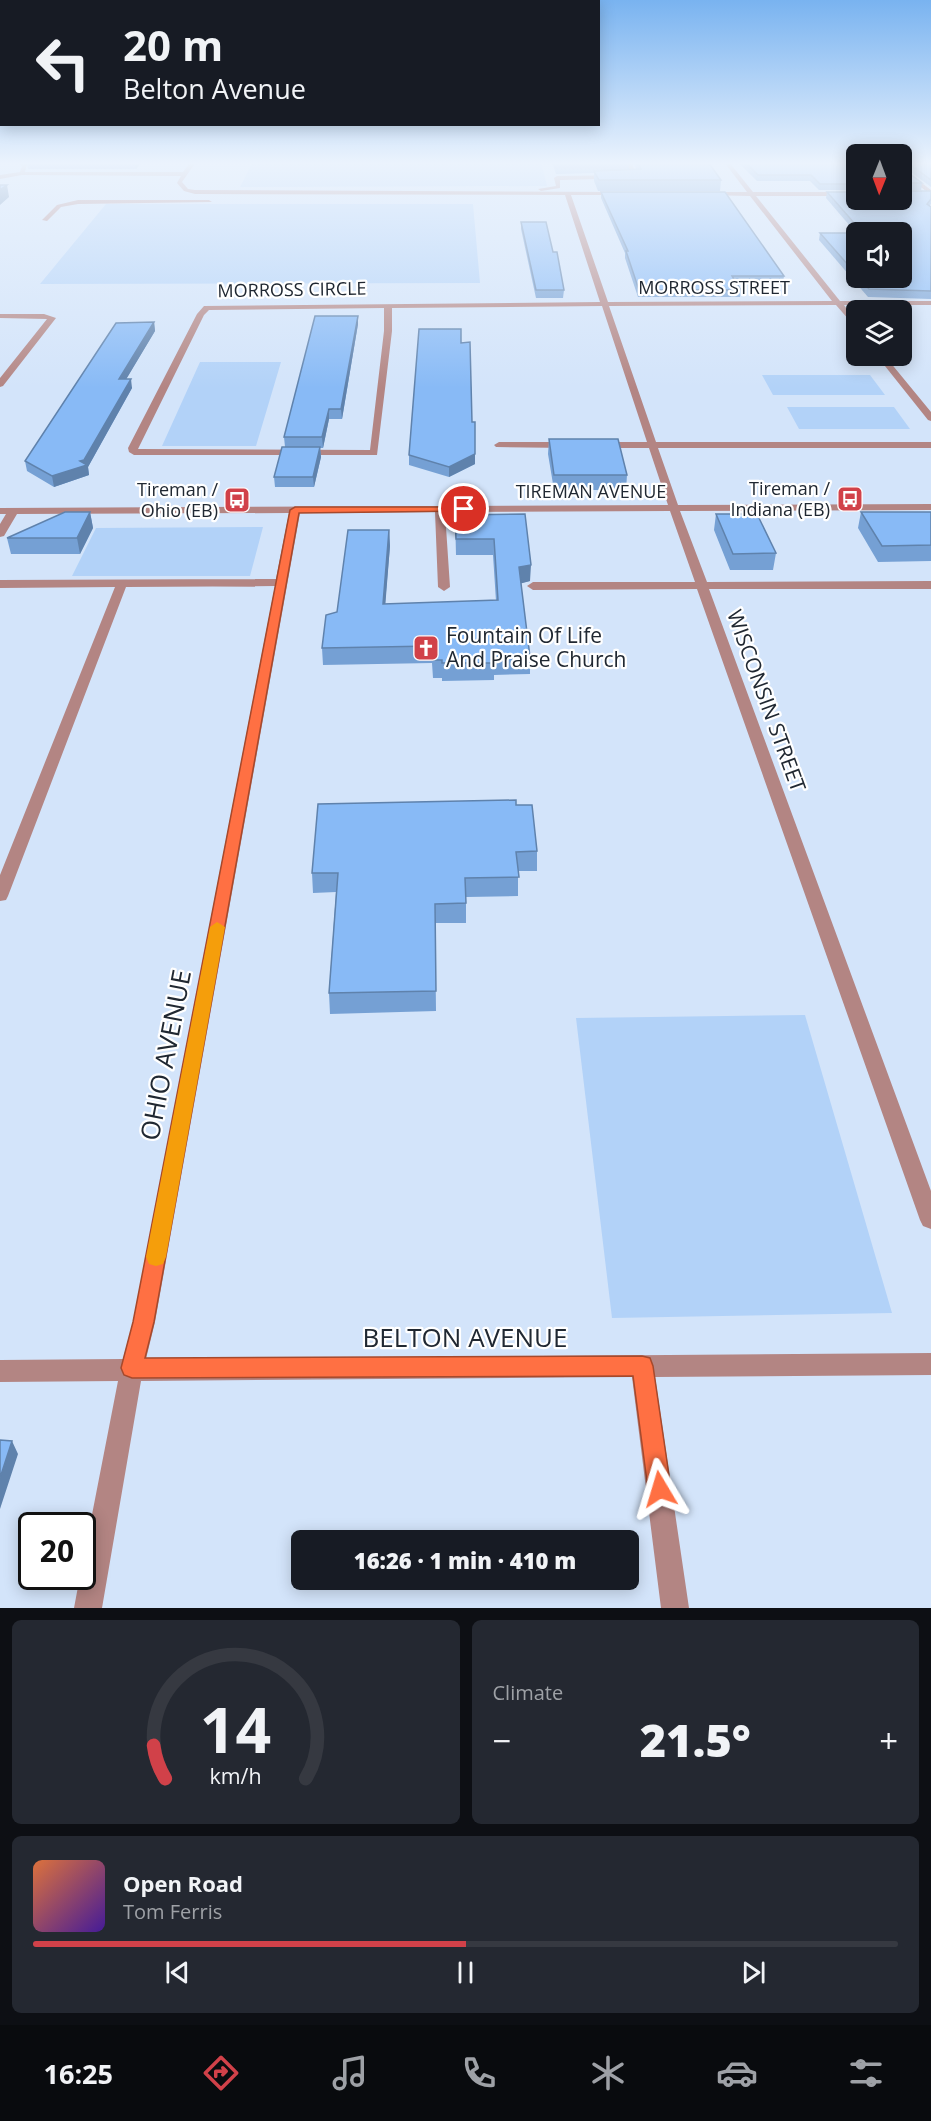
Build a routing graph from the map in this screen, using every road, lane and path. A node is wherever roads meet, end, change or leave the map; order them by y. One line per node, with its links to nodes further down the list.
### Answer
1 (583, 237): 3 (street, WISCONSIN STREET)
2 (786, 237): 4 (street)
3 (606, 303): 4 (street, MORROSS STREET); 6 (street, MORROSS STREET); 16 (street, WISCONSIN STREET)
4 (838, 303): 5 (street, MORROSS STREET); 8 (street)
5 (931, 303)
6 (496, 304): 7 (street, MORROSS CIRCLE)
7 (388, 305): 7 (street, MORROSS CIRCLE)
8 (846, 313)
9 (0, 316): 11 (street)
10 (889, 366): 12 (street)
11 (0, 384)
12 (931, 418)
13 (499, 445): 14 (street)
14 (579, 445)
15 (591, 445): 16 (street)
16 (653, 445): 17 (street); 19 (street, WISCONSIN STREET)
17 (931, 445)
18 (931, 507): 19 (street, TIREMAN AVENUE)
19 (674, 508): 21 (street, TIREMAN AVENUE); 28 (street, WISCONSIN STREET)
20 (295, 510): 21 (street, TIREMAN AVENUE); 22 (street, TIREMAN AVENUE); 25 (street, OHIO AVENUE)
21 (440, 510): 30 (street)
22 (13, 511): 23 (street, TIREMAN AVENUE); 24 (street)
23 (0, 512)
24 (0, 534)
25 (282, 582): 26 (street); 36 (street, OHIO AVENUE)
26 (123, 583): 27 (street); 32 (street)
27 (0, 584)
28 (702, 585): 29 (street); 31 (street); 33 (street, WISCONSIN STREET)
29 (931, 585)
30 (444, 586)
31 (533, 586)
32 (0, 896)
33 (931, 1220)
34 (931, 1364): 35 (street, BELTON AVENUE)
35 (642, 1366): 36 (street, BELTON AVENUE); 39 (street)
36 (132, 1368): 37 (street, BELTON AVENUE); 38 (street, OHIO AVENUE)
37 (0, 1371)
38 (88, 1608)
39 (675, 1608)

